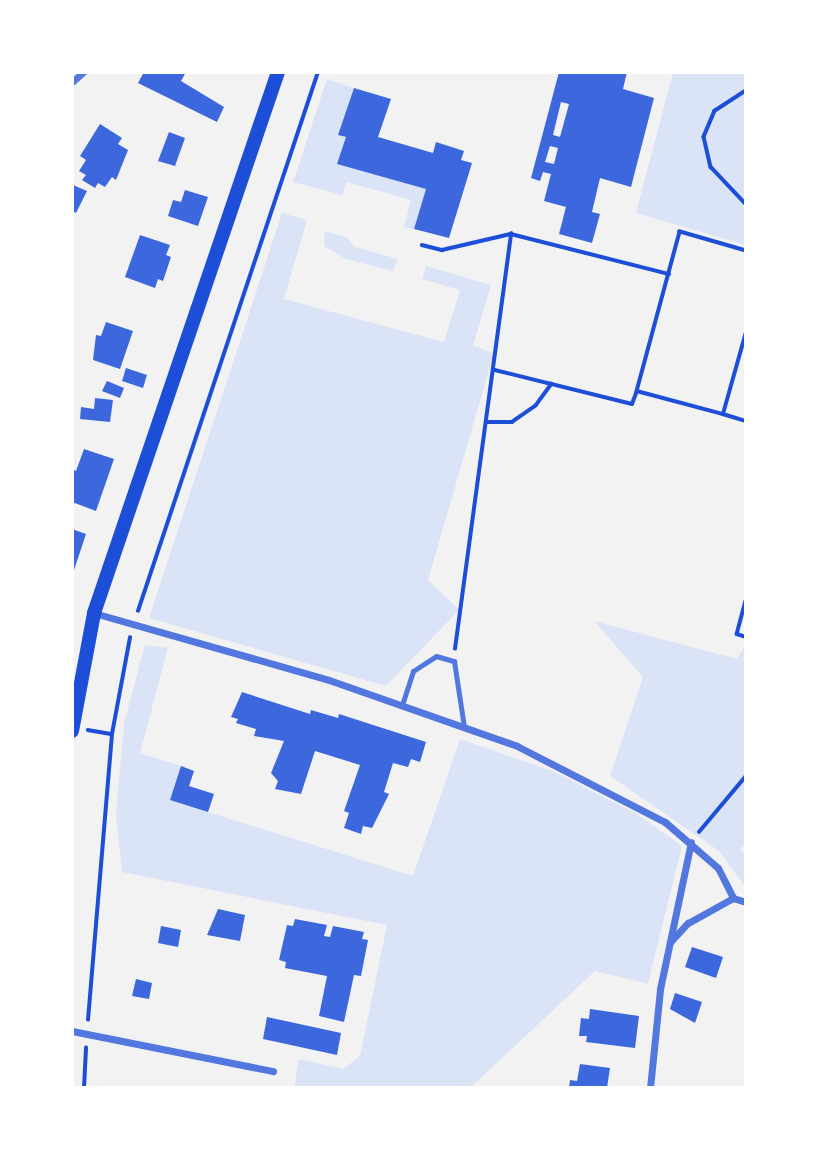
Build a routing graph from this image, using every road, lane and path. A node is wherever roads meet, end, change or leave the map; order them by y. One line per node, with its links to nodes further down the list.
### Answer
1 (83, 72): 4 (street)
2 (278, 72): 19 (main road)
3 (318, 72): 20 (path)
4 (72, 82)
5 (746, 91): 6 (path)
6 (746, 204)
7 (511, 234): 8 (path); 10 (path); 12 (path)
8 (422, 245)
9 (746, 251): 10 (path)
10 (669, 274): 14 (path)
11 (746, 332): 15 (path)
12 (495, 370): 13 (path); 17 (path)
13 (551, 384): 14 (path); 17 (path)
14 (637, 391): 15 (path)
15 (723, 414): 16 (path)
16 (746, 421)
17 (487, 422): 22 (path)
18 (746, 601): 21 (path)
19 (94, 613): 20 (street); 23 (main road)
20 (134, 624): 24 (street); 33 (path)
21 (746, 637)
22 (454, 661): 24 (lane); 25 (lane)
23 (74, 687): 26 (main road)
24 (402, 705): 25 (street)
25 (464, 727): 28 (street)
26 (72, 731)
27 (746, 776): 28 (path)
28 (691, 842): 29 (street); 31 (street)
29 (733, 898): 30 (street); 31 (street)
30 (746, 902)
31 (670, 943): 36 (street)
32 (72, 1031): 33 (street)
33 (87, 1033): 34 (street); 35 (path)
34 (273, 1071)
35 (84, 1088)
36 (650, 1088)

